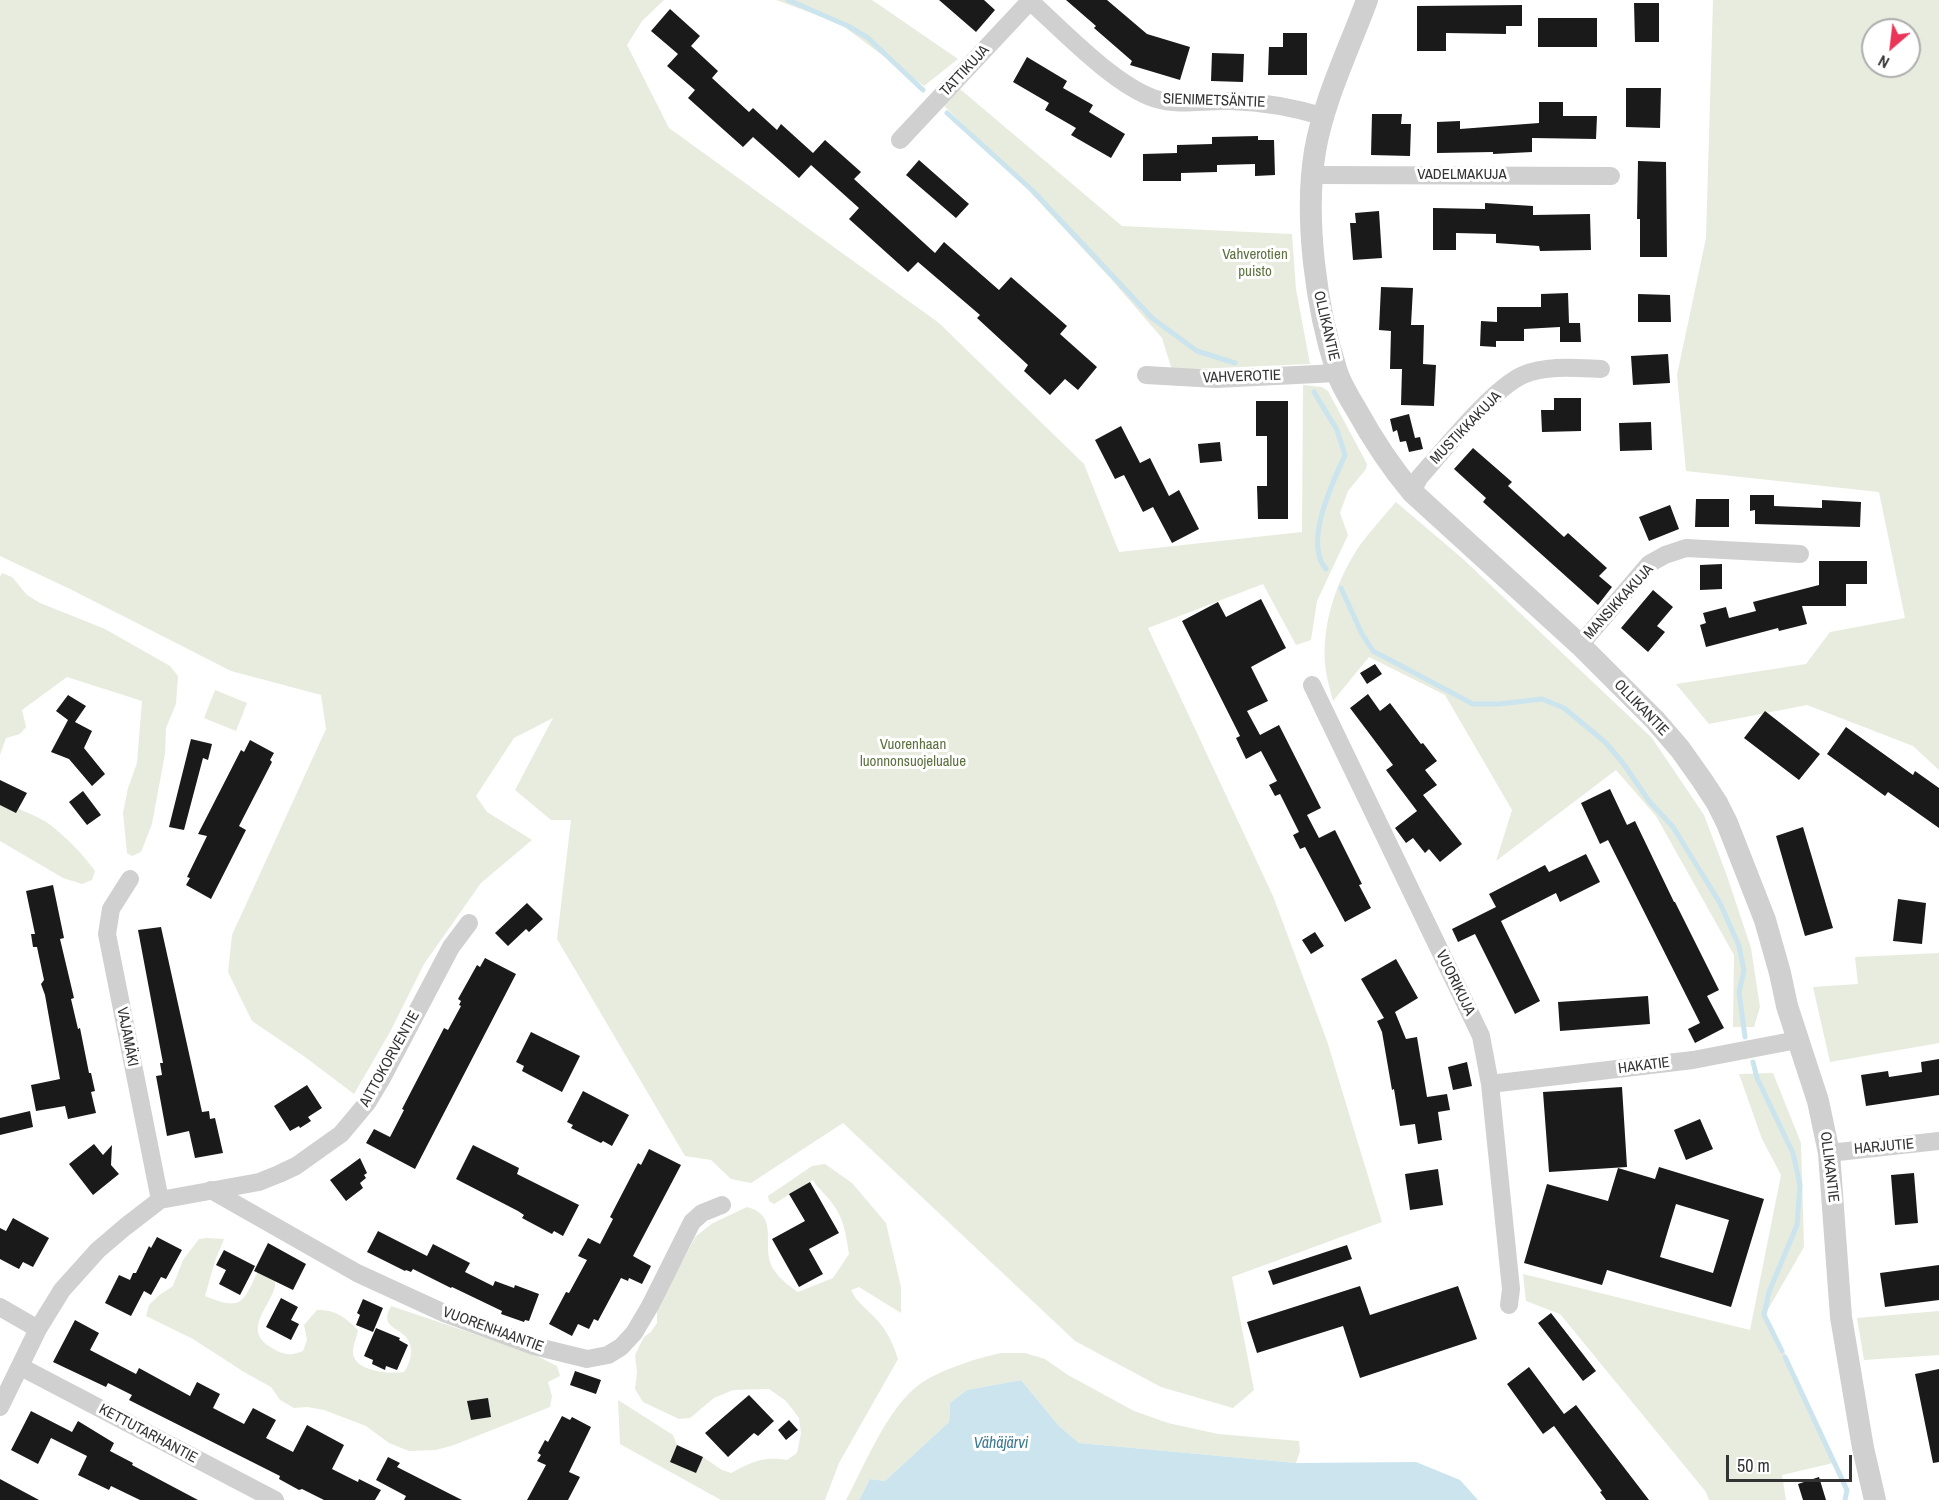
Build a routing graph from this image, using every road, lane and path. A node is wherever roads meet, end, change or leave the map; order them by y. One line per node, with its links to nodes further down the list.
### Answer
1 (1030, 0): 3 (street, SIENIMETSÄNTIE); 4 (street, TATTIKUJA)
2 (1367, 0): 3 (street, OLLIKANTIE)
3 (1325, 117): 5 (street, OLLIKANTIE)
4 (900, 140)
5 (1313, 175): 6 (street, VADELMAKUJA); 8 (street, OLLIKANTIE)
6 (1611, 176)
7 (1601, 369): 10 (street, MUSTIKKAKUJA)
8 (1337, 373): 9 (street, VAHVEROTIE); 10 (street, OLLIKANTIE)
9 (1146, 375)
10 (1412, 492): 12 (street, OLLIKANTIE)
11 (1800, 554): 12 (street, MANSIKKAKUJA)
12 (1580, 645): 16 (street, OLLIKANTIE)
13 (1312, 685): 17 (street, VUORIKUJA)
14 (130, 879): 21 (street, VAJAMÄKI)
15 (469, 923): 20 (street, AITTOKORVENTIE)
16 (1797, 1040): 17 (street, HAKATIE); 19 (street, OLLIKANTIE)
17 (1490, 1084): 23 (street, VUORIKUJA)
18 (1939, 1141): 19 (street, HARJUTIE)
19 (1829, 1153): 29 (street, OLLIKANTIE)
20 (211, 1190): 21 (street, AITTOKORVENTIE); 22 (street, VUORENHAANTIE)
21 (160, 1200): 25 (street, AITTOKORVENTIE)
22 (722, 1204)
23 (1509, 1305)
24 (0, 1307): 25 (street)
25 (38, 1329): 26 (street, AITTOKORVENTIE)
26 (21, 1367): 27 (street, AITTOKORVENTIE); 28 (street, KETTUTARHANTIE)
27 (0, 1407)
28 (275, 1500)
29 (1875, 1500)

